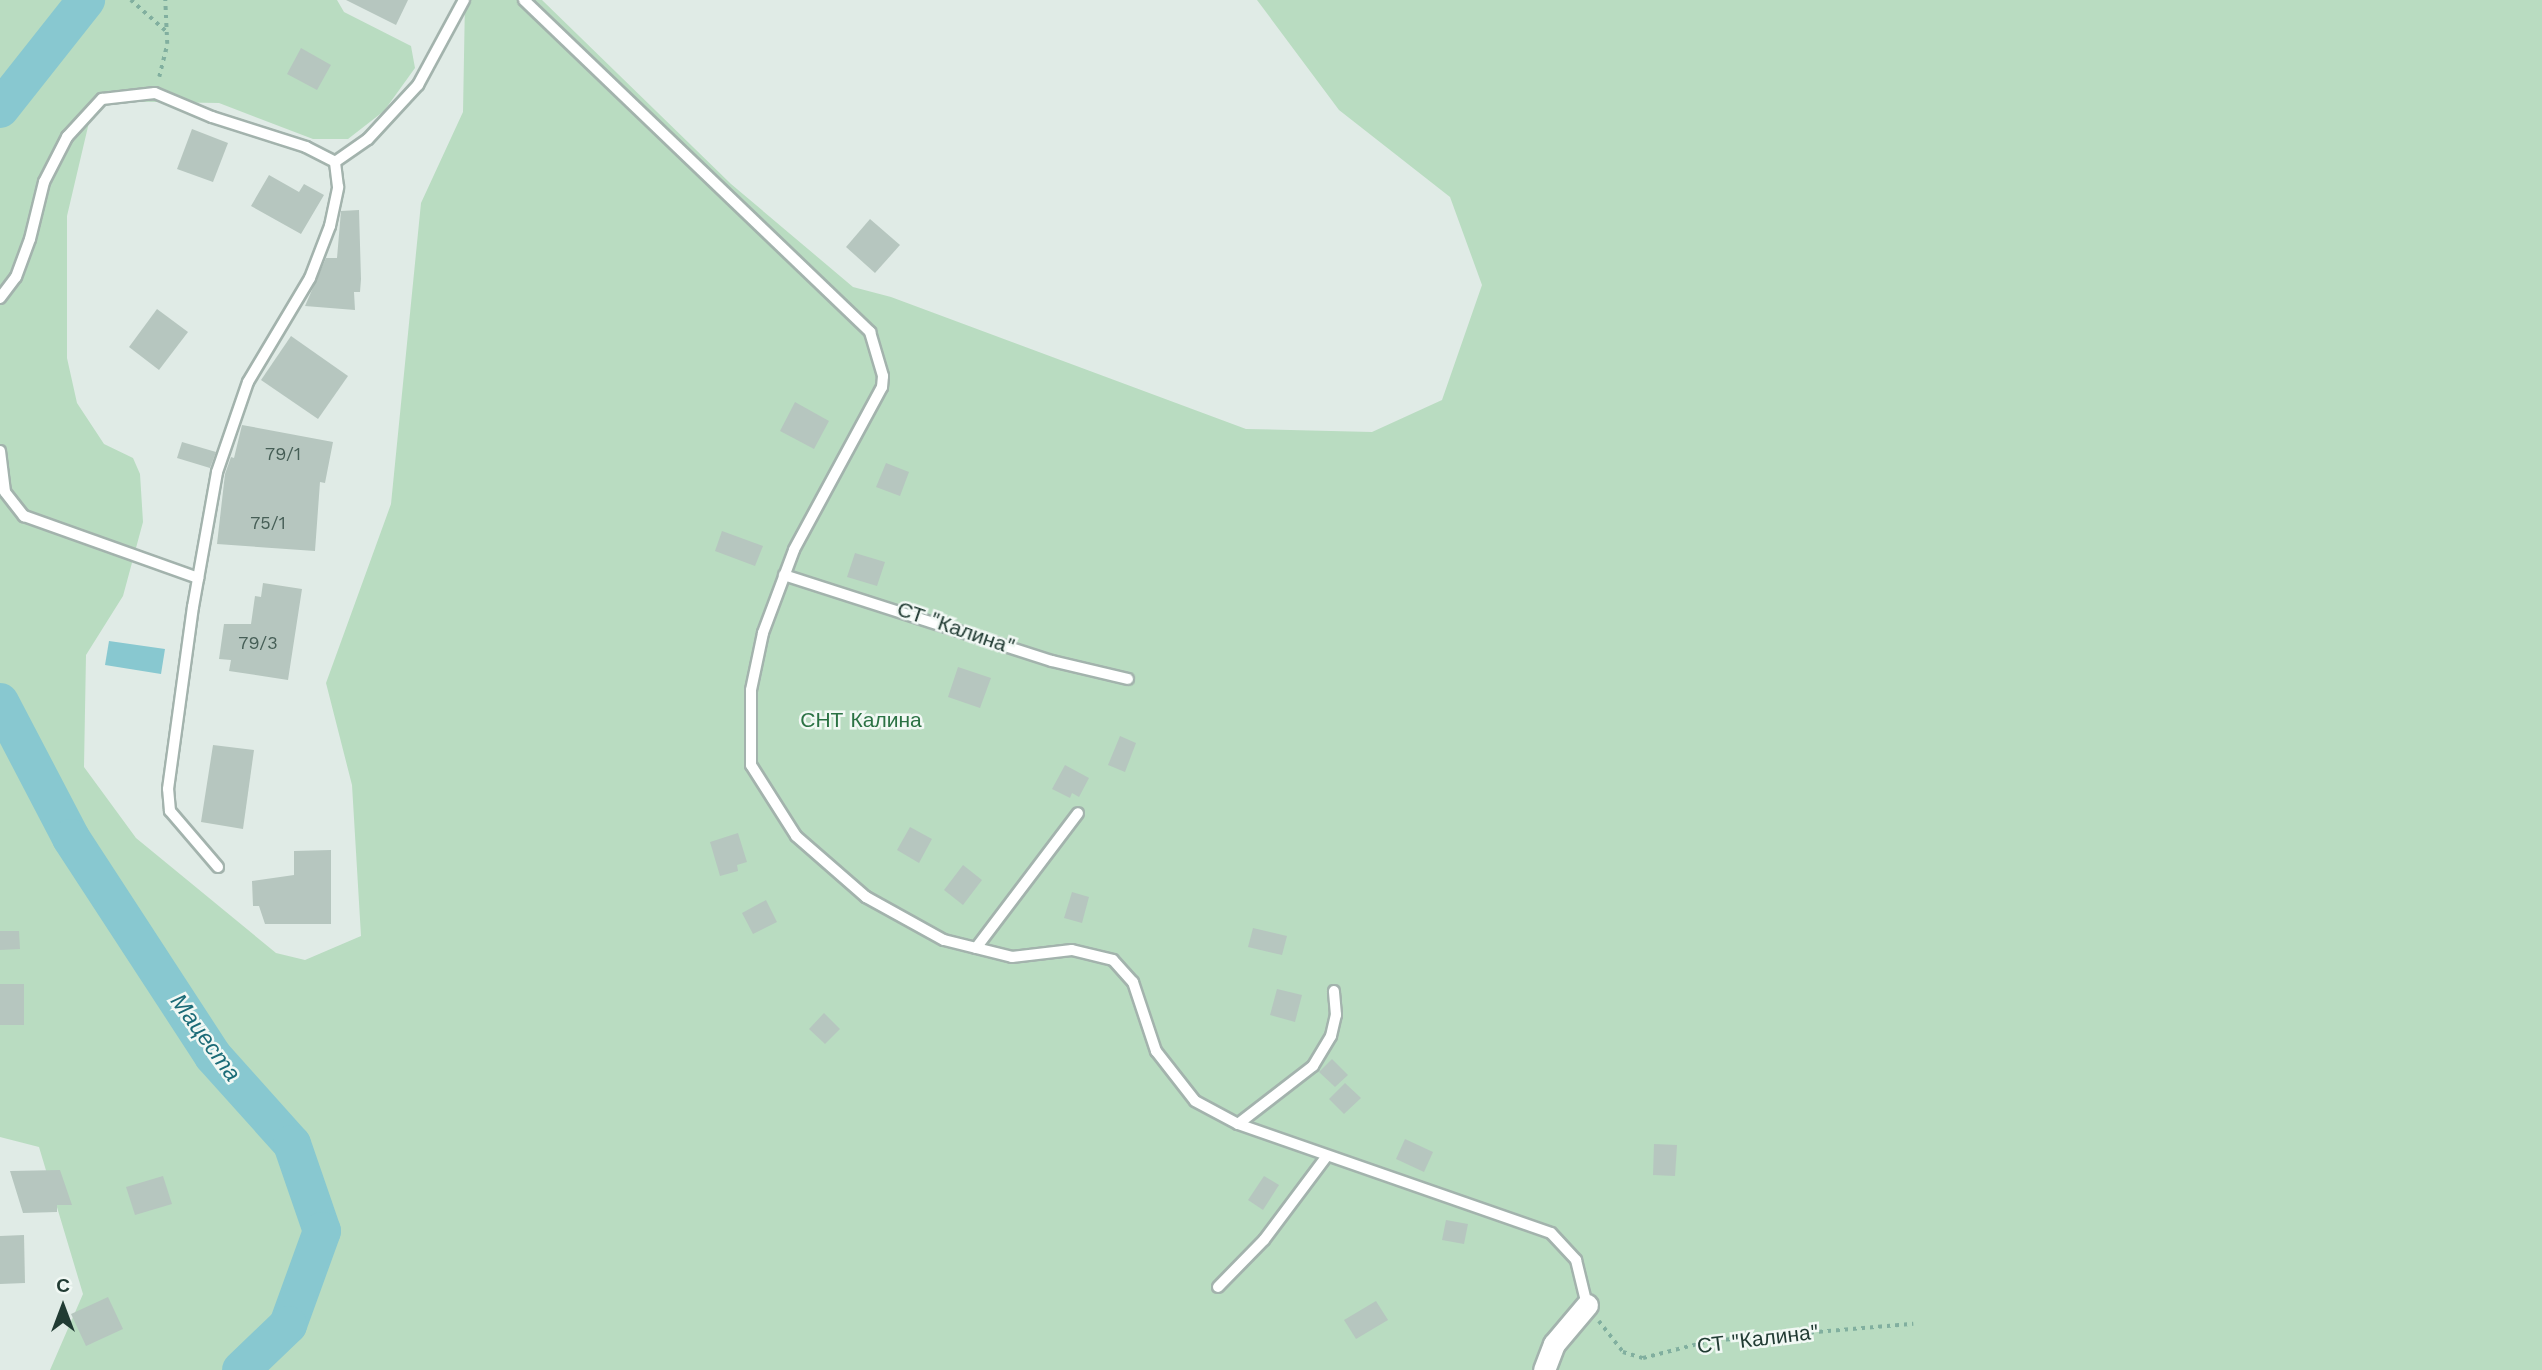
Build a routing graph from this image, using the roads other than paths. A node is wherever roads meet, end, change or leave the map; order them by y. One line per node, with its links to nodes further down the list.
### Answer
1 (464, 0): 3 (lane)
2 (524, 0): 6 (lane)
3 (335, 162): 4 (lane); 7 (lane)
4 (0, 298)
5 (0, 451): 7 (lane)
6 (784, 575): 8 (lane, СТ "Калина"); 11 (lane)
7 (198, 578): 10 (lane)
8 (1128, 679)
9 (1078, 813): 11 (lane)
10 (218, 867)
11 (976, 948): 13 (lane)
12 (1334, 991): 13 (lane)
13 (1238, 1124): 14 (lane)
14 (1326, 1157): 15 (lane); 16 (lane)
15 (1218, 1287)
16 (1587, 1305): 17 (street)
17 (1544, 1370)

